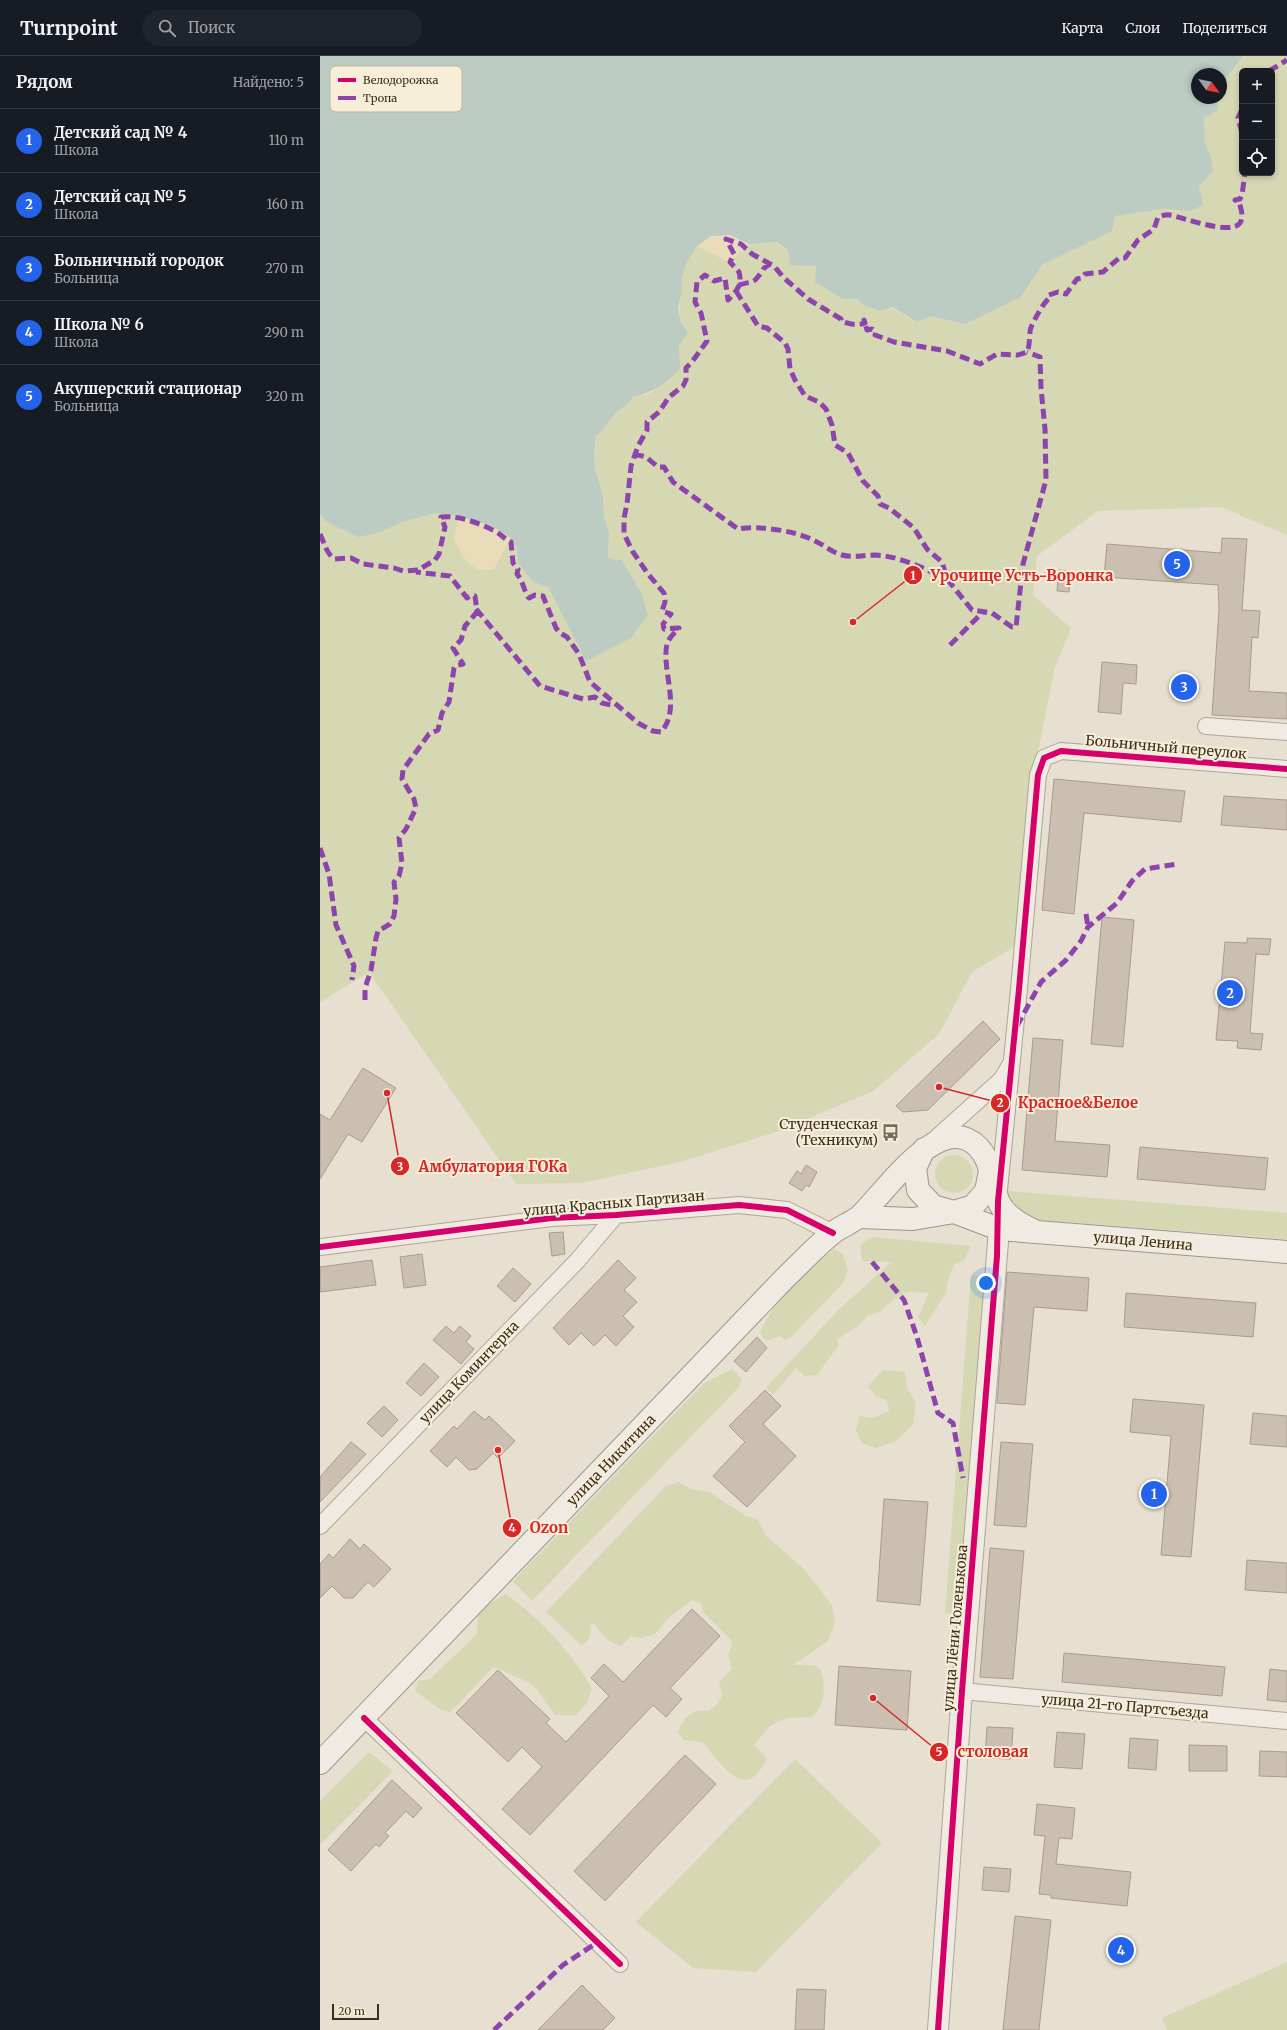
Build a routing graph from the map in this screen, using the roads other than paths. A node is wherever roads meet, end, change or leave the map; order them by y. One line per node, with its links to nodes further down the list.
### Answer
1 (1206, 726): 2 (street)
2 (1287, 732)
3 (1287, 769): 4 (street, Больничный переулок)
4 (1012, 1060): 5 (street); 7 (street)
5 (925, 1148): 6 (main road); 8 (main road); 10 (main road, улица Никитина)
6 (990, 1171): 7 (main road); 8 (main road)
7 (998, 1201): 11 (street); 12 (main road)
8 (954, 1212): 10 (main road); 11 (main road, улица Ленина)
9 (616, 1215): 13 (street, улица Красных Партизан); 14 (street, улица Красных Партизан); 16 (street, улица Коминтерна)
10 (859, 1217): 13 (main road, улица Никитина)
11 (999, 1229): 12 (main road, улица Ленина); 17 (street, улица Лёни Голенькова)
12 (1037, 1232): 15 (main road, улица Ленина)
13 (833, 1233): 18 (main road, улица Никитина)
14 (320, 1247)
15 (1287, 1252)
16 (320, 1526)
17 (962, 1691): 19 (street, улица 21-го Партсъезда); 22 (street, улица Лёни Голенькова)
18 (364, 1718): 20 (main road, улица Никитина); 21 (street)
19 (1287, 1721)
20 (320, 1763)
21 (620, 1964)
22 (938, 2030)

